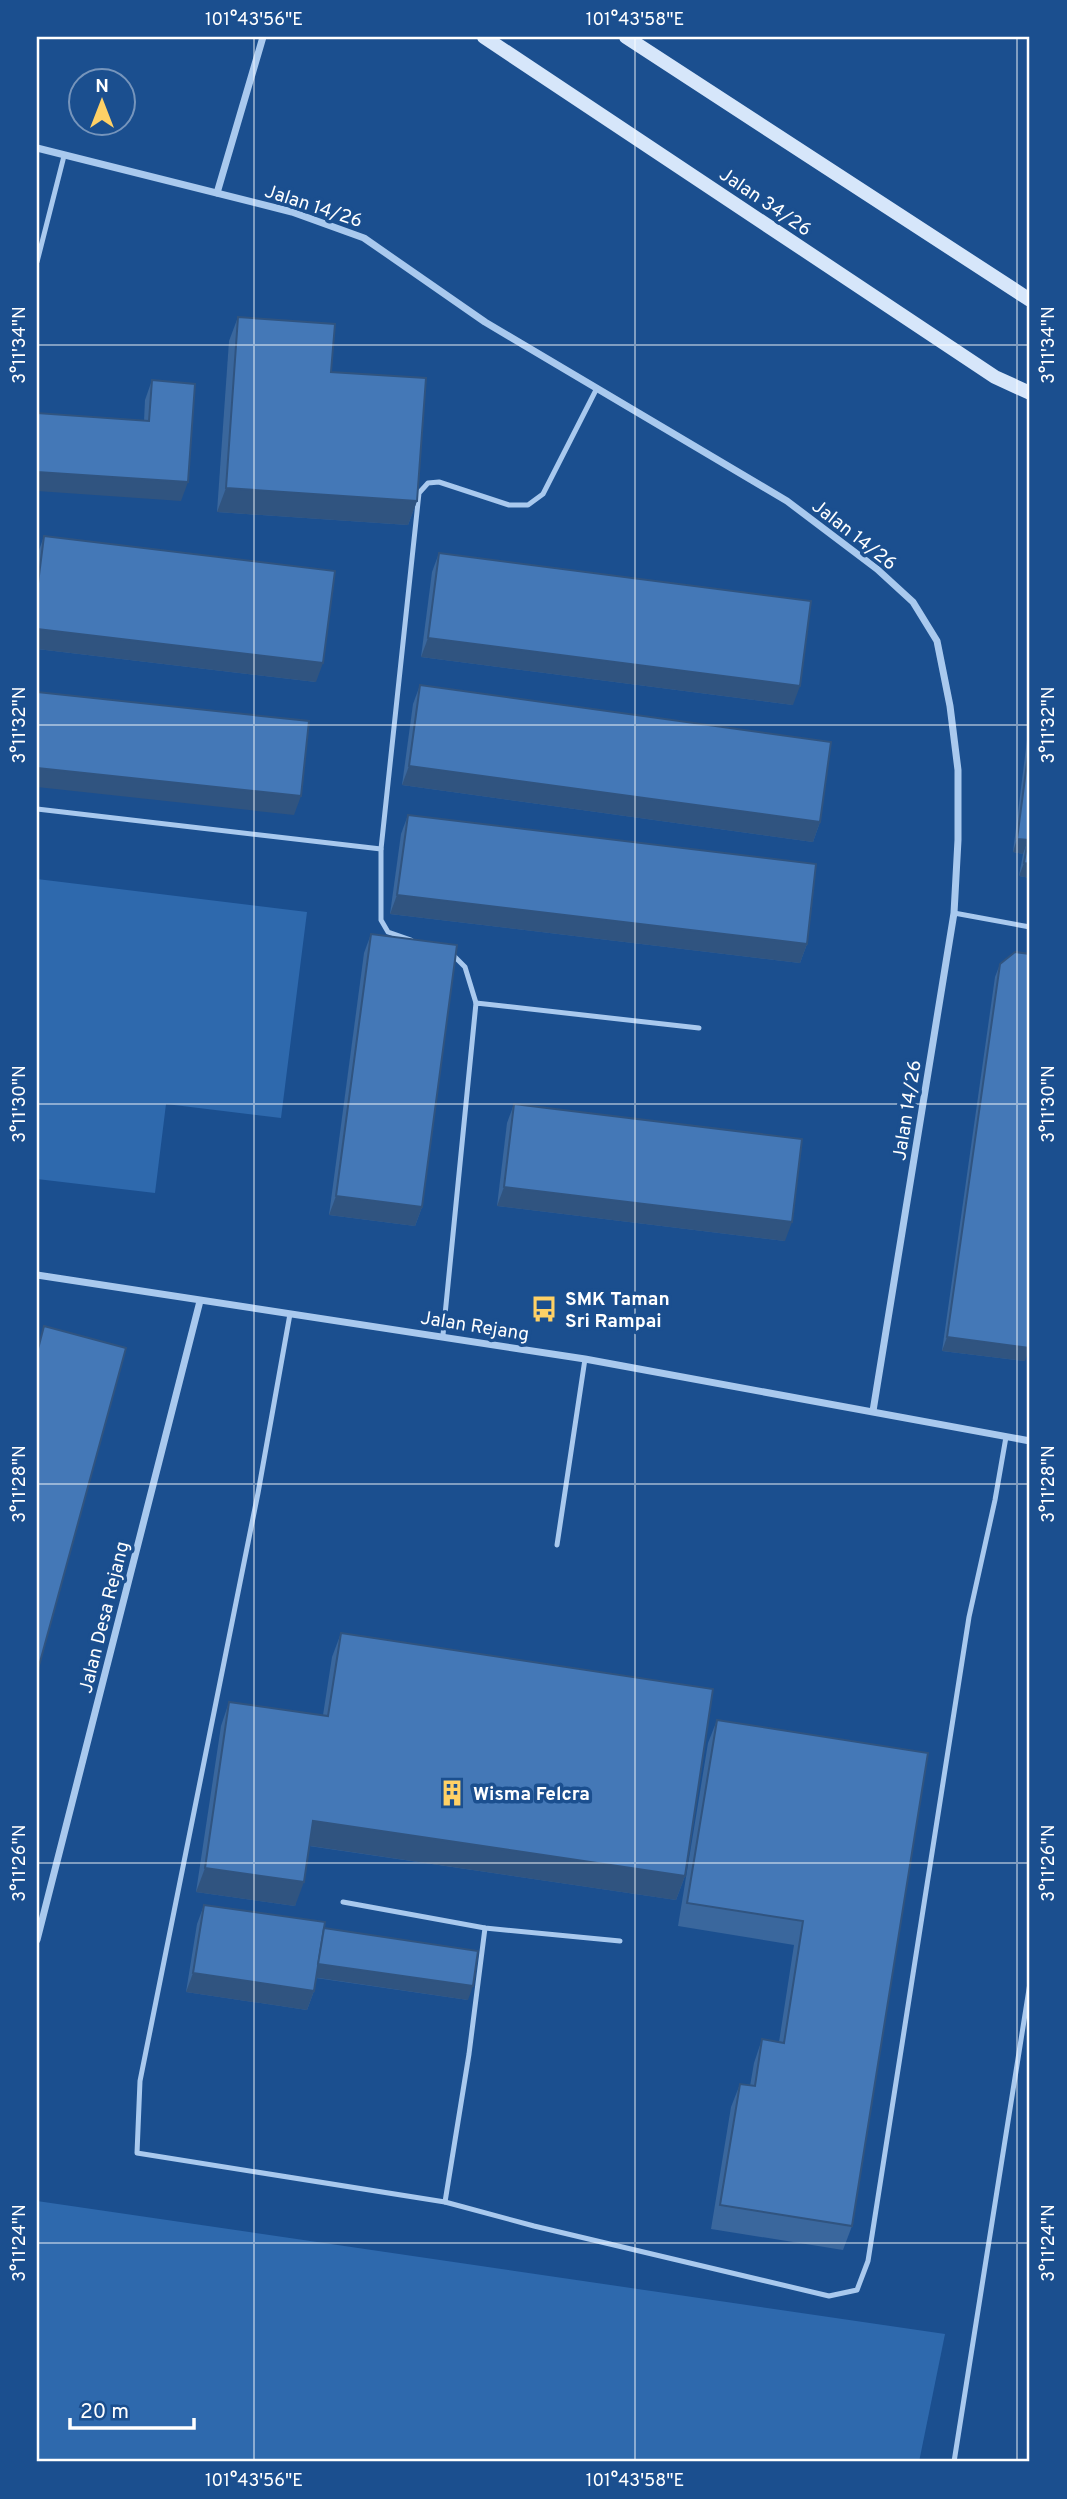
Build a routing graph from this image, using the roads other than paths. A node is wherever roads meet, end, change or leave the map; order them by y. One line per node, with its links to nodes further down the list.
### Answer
1 (263, 37): 6 (street)
2 (484, 37): 10 (main road, Jalan 34/26)
3 (626, 37): 8 (main road)
4 (37, 148): 5 (street, Jalan 14/26)
5 (64, 156): 6 (street, Jalan 14/26); 7 (lane)
6 (217, 192): 9 (street, Jalan 14/26)
7 (37, 262)
8 (1030, 300)
9 (597, 388): 12 (lane); 13 (street, Jalan 14/26)
10 (1030, 393)
11 (37, 809): 12 (lane)
12 (381, 849): 15 (lane)
13 (954, 913): 14 (lane); 24 (street, Jalan 14/26)
14 (1030, 927)
15 (416, 942)
16 (451, 953): 17 (lane)
17 (476, 1003): 18 (lane); 22 (lane)
18 (699, 1028)
19 (37, 1275): 20 (street, Jalan Rejang)
20 (200, 1301): 21 (street, Jalan Rejang); 30 (street, Jalan Desa Rejang)
21 (290, 1314): 22 (street, Jalan Rejang); 33 (lane)
22 (443, 1335): 23 (street, Jalan Rejang)
23 (585, 1359): 24 (street, Jalan Rejang); 27 (lane)
24 (873, 1411): 25 (street, Jalan Rejang)
25 (1006, 1437): 26 (street, Jalan Rejang); 33 (lane)
26 (1030, 1441)
27 (557, 1545)
28 (343, 1902): 29 (lane)
29 (485, 1928): 31 (lane); 33 (lane)
30 (37, 1940)
31 (620, 1941)
32 (1030, 1983): 34 (lane)
33 (445, 2202)
34 (954, 2462)

